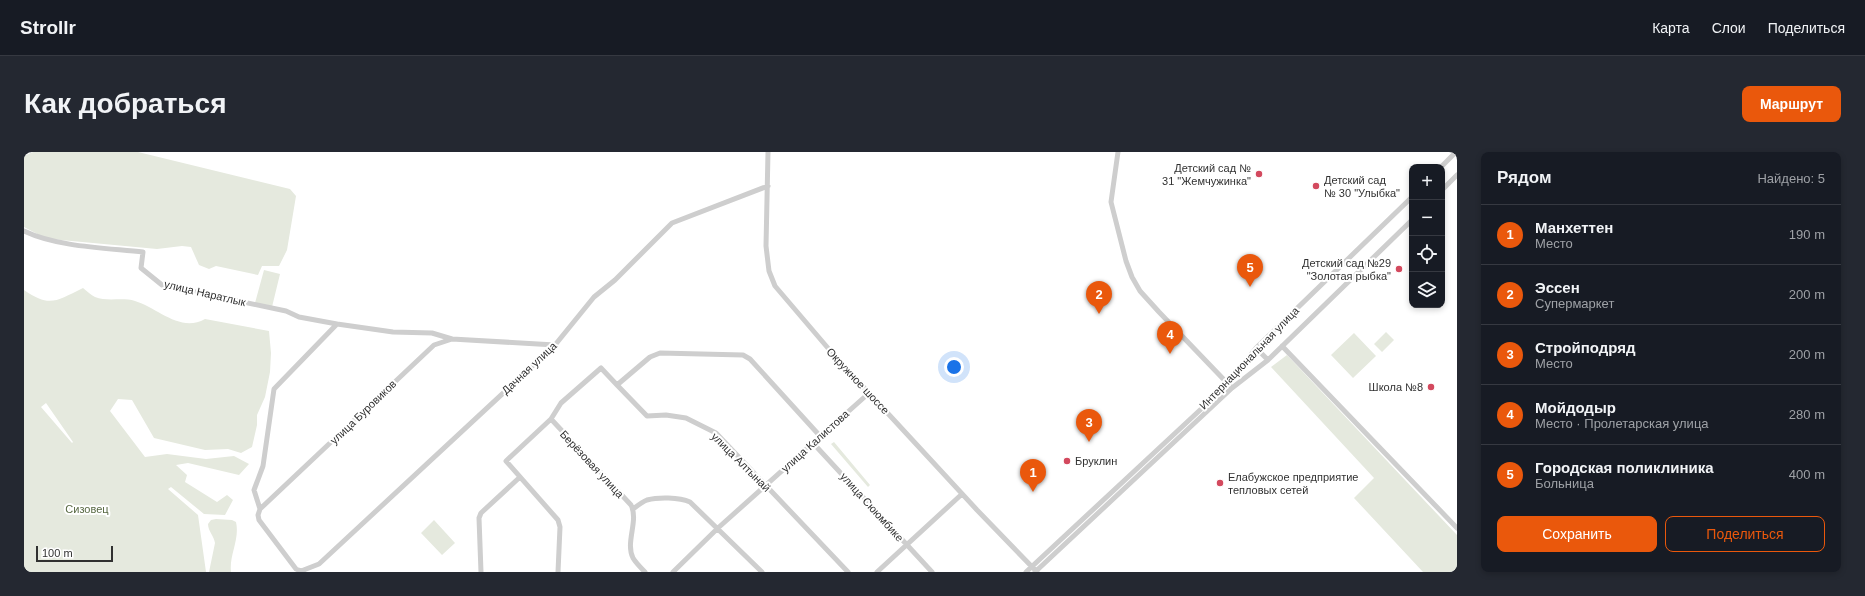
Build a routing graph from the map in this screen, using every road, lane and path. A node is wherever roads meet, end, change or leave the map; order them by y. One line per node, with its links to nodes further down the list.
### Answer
1 (768, 152): 6 (street, Окружное шоссе)
2 (1118, 152): 17 (street)
3 (1456, 152): 4 (street)
4 (1444, 164)
5 (1457, 175): 7 (street)
6 (768, 186): 13 (street, Дачная улица); 20 (street, Окружное шоссе)
7 (1445, 187)
8 (1409, 202): 15 (street, Интернациональная улица)
9 (1409, 223): 14 (street, Интернациональная улица)
10 (24, 232): 11 (street, улица Наратлык)
11 (337, 324): 12 (street, улица Наратлык); 27 (street)
12 (452, 339): 13 (street, улица Буровиков); 27 (street, улица Буровиков)
13 (555, 345): 33 (street, Дачная улица)
14 (1282, 346): 16 (street, Интернациональная улица); 30 (street)
15 (1256, 348): 16 (street); 17 (street, Интернациональная улица)
16 (1268, 360): 19 (street, Интернациональная улица)
17 (1228, 384): 19 (street); 32 (street, Интернациональная улица)
18 (617, 385): 21 (street, улица Алтынай); 22 (street); 25 (street, улица Алтынай)
19 (1232, 388): 43 (street, Интернациональная улица)
20 (869, 393): 22 (street, улица Калистова); 26 (street, Окружное шоссе)
21 (551, 419): 24 (street); 28 (street, Берёзовая улица)
22 (820, 436): 23 (street, улица Калистова)
23 (813, 443): 25 (street, улица Калистова); 31 (street, улица Сююмбике)
24 (520, 477): 34 (street); 35 (street)
25 (765, 486): 29 (street, улица Калистова); 39 (street, улица Алтынай)
26 (962, 494): 31 (street); 32 (street, Окружное шоссе)
27 (260, 509): 33 (street)
28 (633, 509): 29 (street); 36 (street)
29 (718, 528): 37 (street, улица Калистова); 38 (street)
30 (1457, 528)
31 (906, 545): 40 (street); 41 (street, улица Сююмбике)
32 (1032, 567): 42 (street, Интернациональная улица); 43 (street, Окружное шоссе)
33 (301, 571)
34 (481, 572)
35 (558, 572)
36 (646, 572)
37 (673, 572)
38 (762, 572)
39 (848, 572)
40 (877, 572)
41 (932, 572)
42 (1026, 572)
43 (1036, 572)

